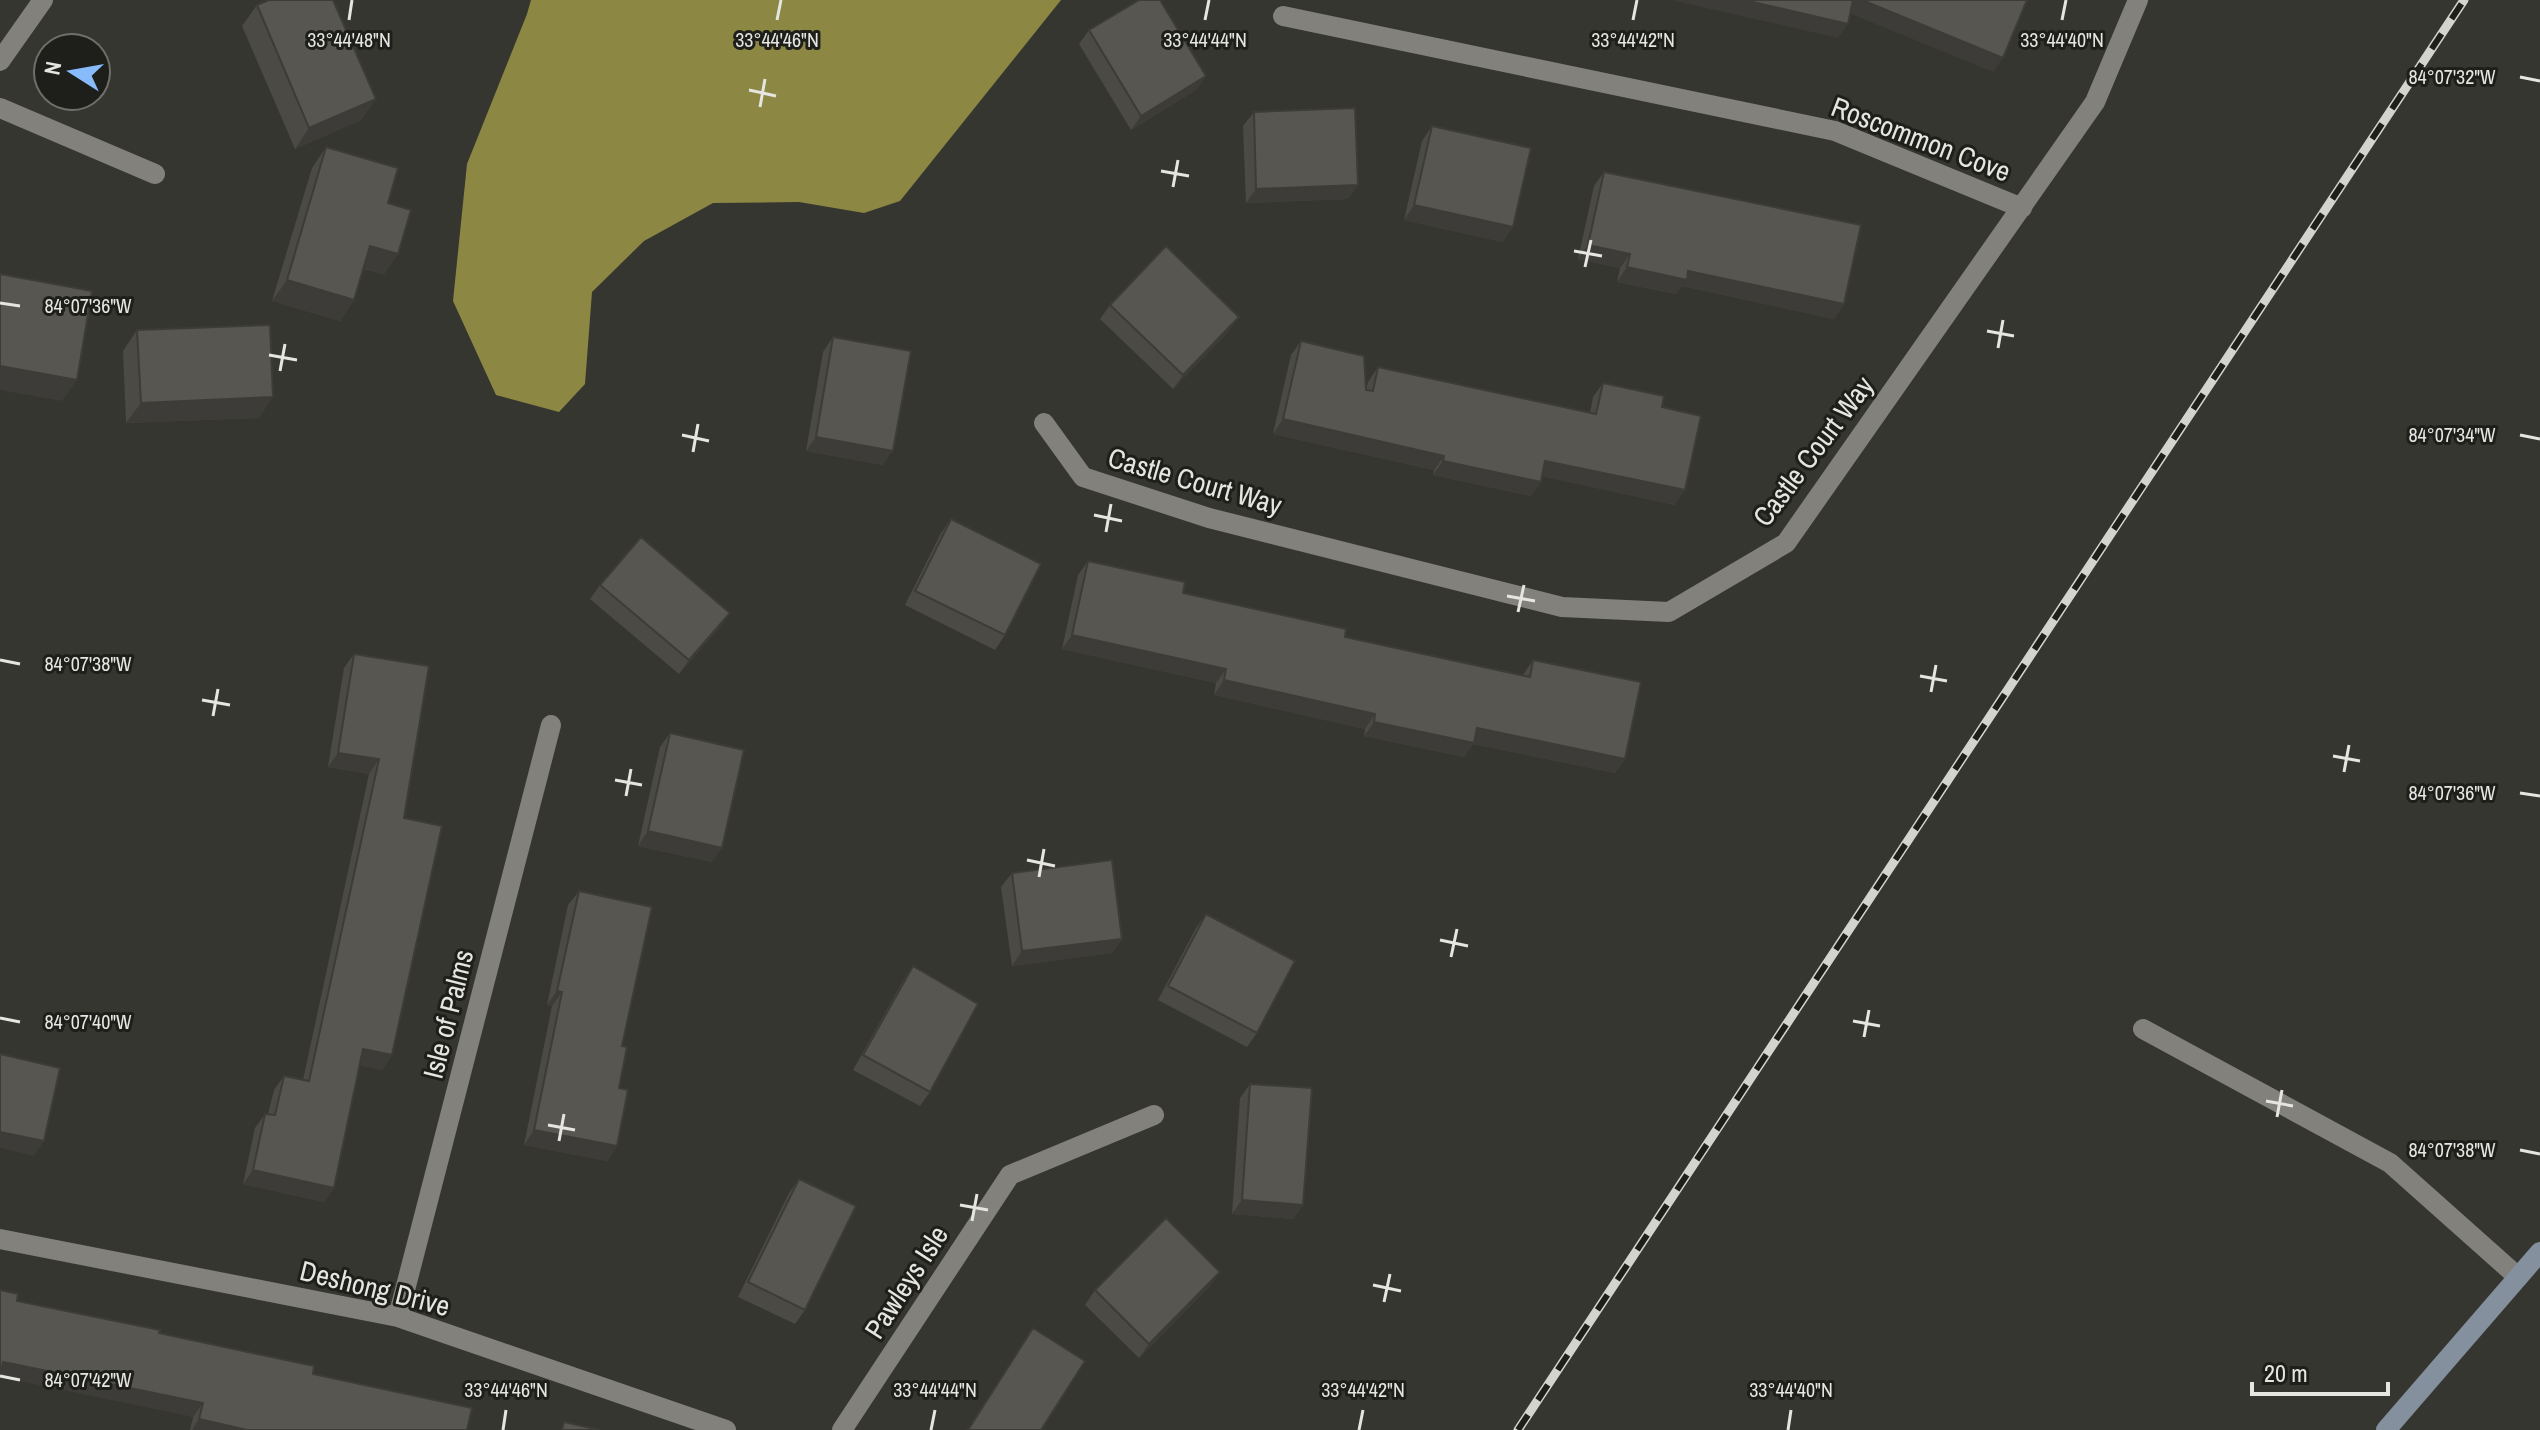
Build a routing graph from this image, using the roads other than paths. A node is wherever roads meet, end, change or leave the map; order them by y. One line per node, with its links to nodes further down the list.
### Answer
1 (43, 0): 4 (street)
2 (2138, 0): 7 (street, Castle Court Way)
3 (1283, 16): 7 (street, Roscommon Cove)
4 (0, 61)
5 (0, 108): 6 (street)
6 (155, 174)
7 (2022, 208): 8 (street, Castle Court Way)
8 (1044, 423)
9 (551, 725): 15 (street, Isle of Palms)
10 (2143, 1029): 14 (street)
11 (1154, 1115): 17 (street, Pawleys Isle)
12 (0, 1239): 15 (street, Deshong Drive)
13 (2540, 1252): 14 (main road)
14 (2518, 1277): 18 (main road)
15 (398, 1317): 16 (street, Deshong Drive)
16 (726, 1430)
17 (842, 1430)
18 (2386, 1430)

